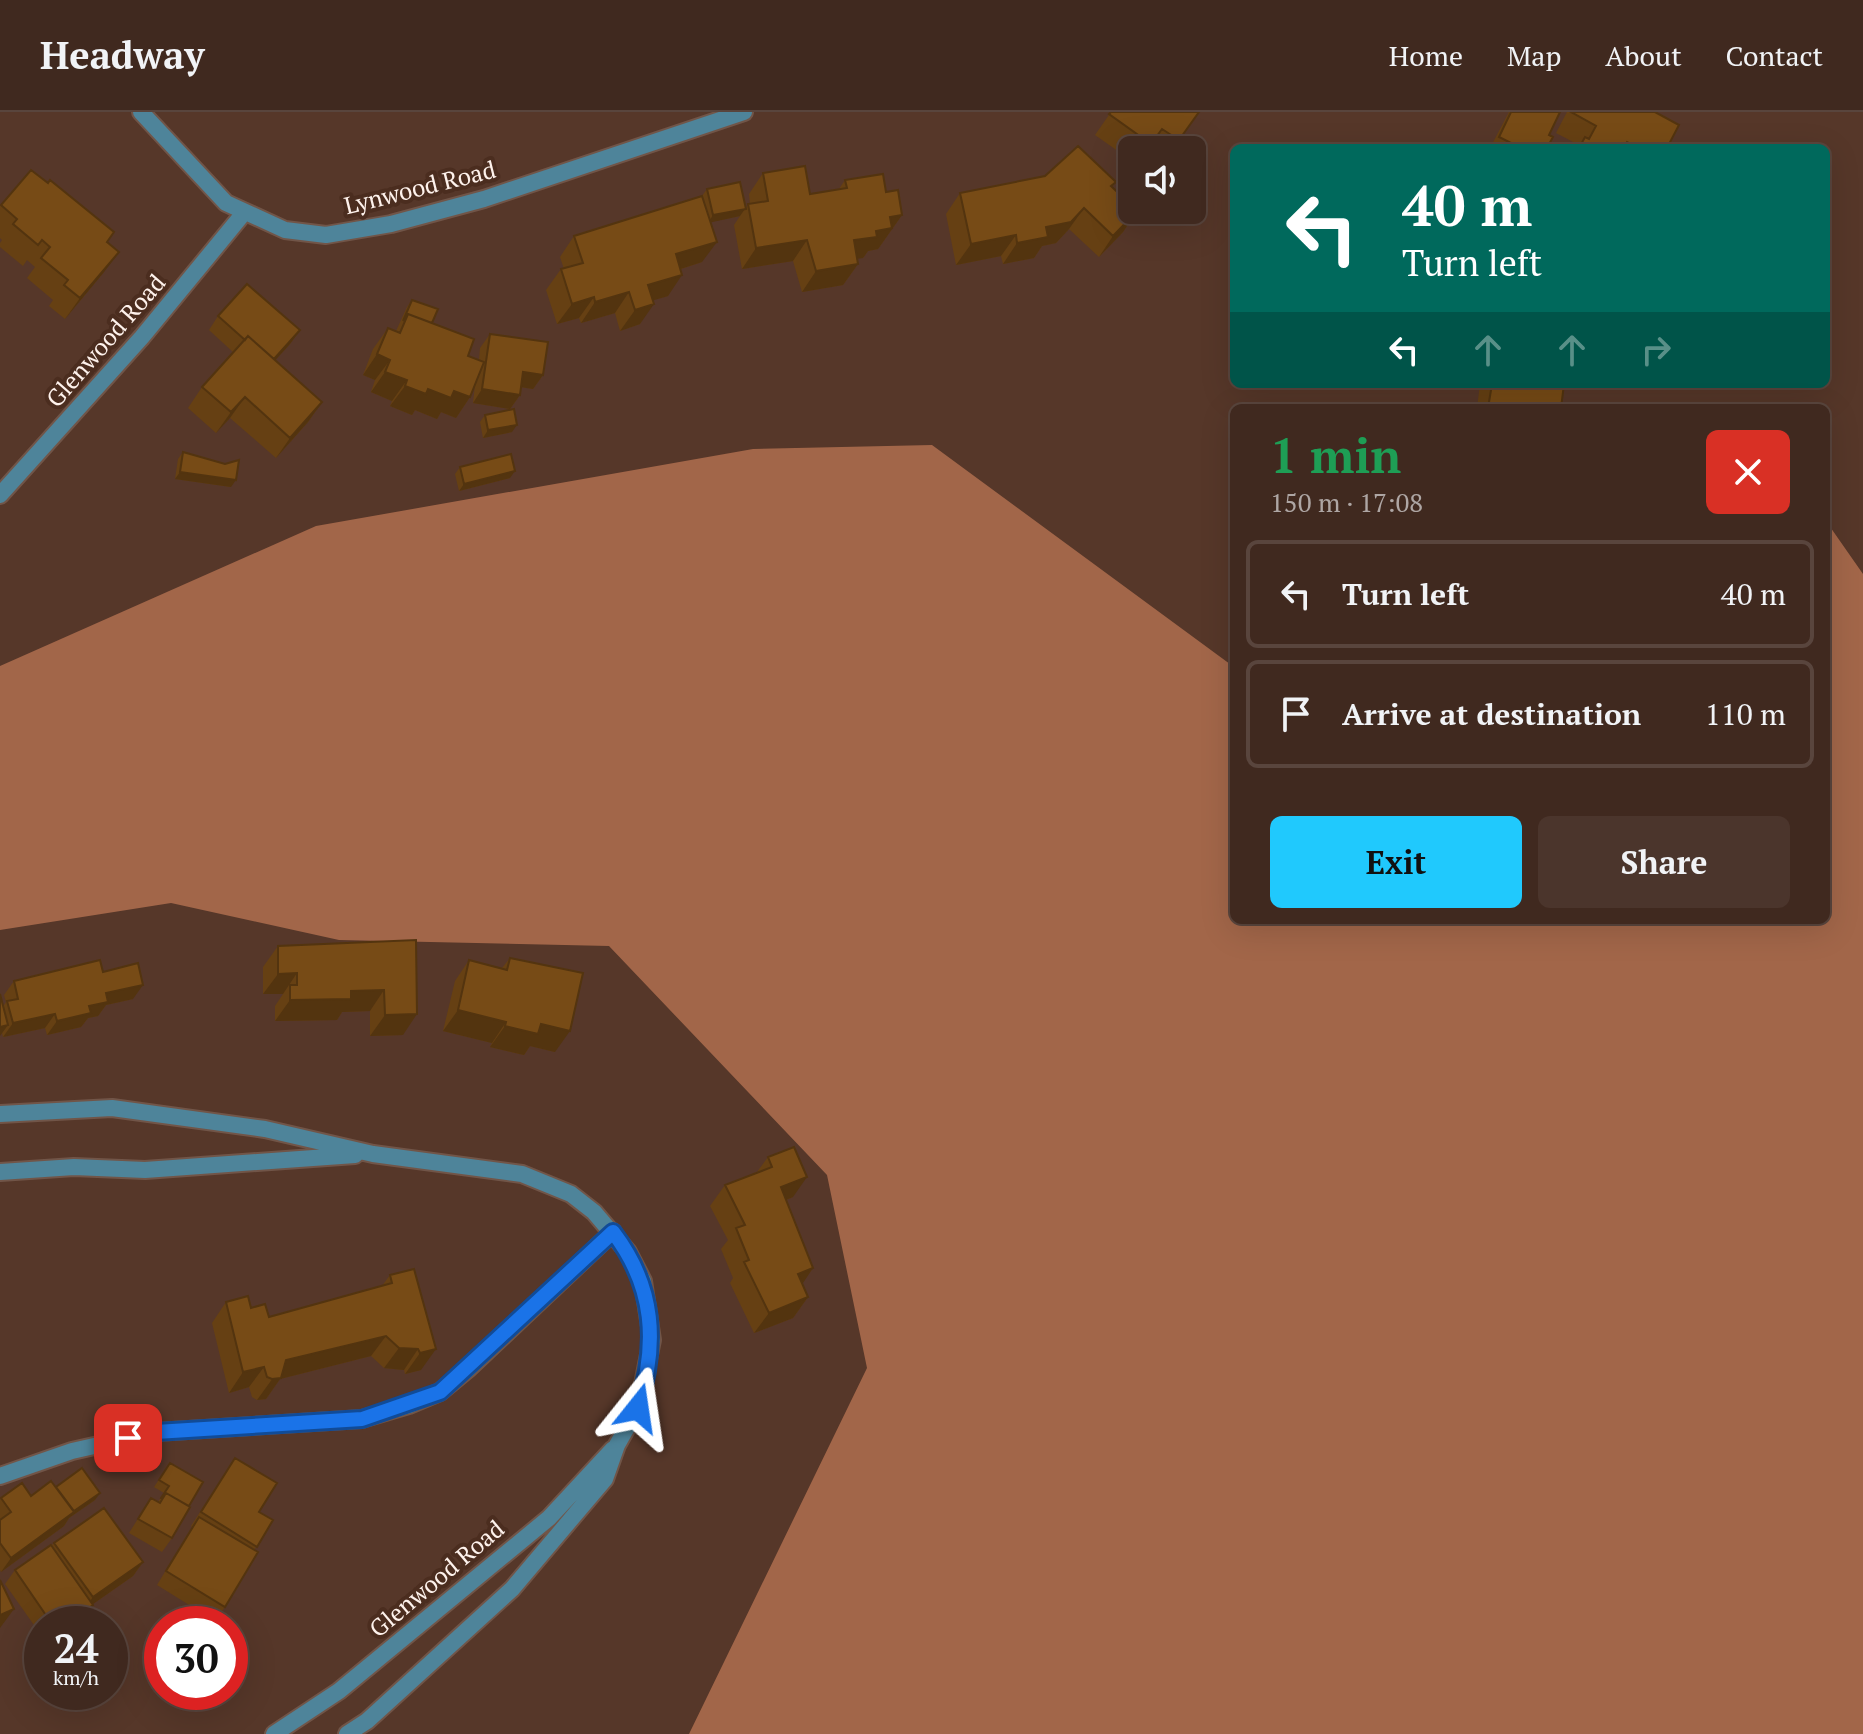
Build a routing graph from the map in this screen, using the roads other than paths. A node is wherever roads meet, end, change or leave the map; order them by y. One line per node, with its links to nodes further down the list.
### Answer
1 (141, 112): 3 (street, Lynwood Road)
2 (744, 112): 3 (street, Lynwood Road)
3 (243, 214): 4 (street, Glenwood Road)
4 (0, 495)
5 (0, 1114): 6 (street, Glenwood Road)
6 (373, 1154): 7 (street, Glenwood Road); 8 (street, Glenwood Road)
7 (0, 1172)
8 (613, 1232): 9 (street, Glenwood Road); 10 (street)
9 (617, 1445): 11 (street, Glenwood Road); 12 (street, Glenwood Road)
10 (0, 1476)
11 (274, 1734)
12 (347, 1734)

